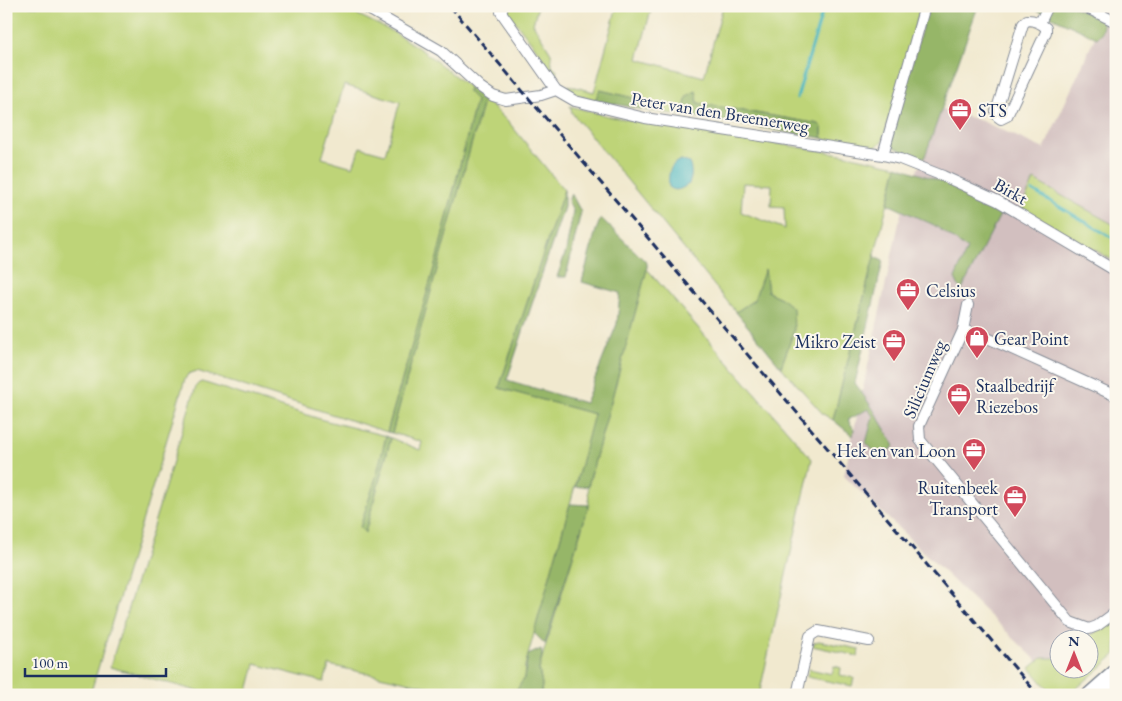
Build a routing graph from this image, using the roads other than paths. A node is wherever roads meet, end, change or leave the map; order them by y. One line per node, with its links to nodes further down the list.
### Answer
1 (363, 6): 10 (street)
2 (503, 6): 10 (street, Peter van den Breemerweg)
3 (925, 6): 11 (street)
4 (1048, 6): 7 (street)
5 (1083, 6): 6 (street)
6 (1116, 22)
7 (1040, 23): 8 (street); 9 (street)
8 (1011, 62): 9 (street); 9 (street)
9 (1028, 68)
10 (556, 90): 11 (street, Peter van den Breemerweg)
11 (883, 155): 12 (street, Birkt)
12 (1116, 271)
13 (968, 304): 14 (street)
14 (963, 330): 15 (street, Siliciumweg); 16 (street, Siliciumweg)
15 (1116, 396)
16 (1116, 612)
17 (869, 641): 20 (street)
18 (1116, 672): 21 (main road)
19 (1116, 689): 22 (main road)
20 (797, 695)
21 (1090, 695)
22 (1109, 695)

